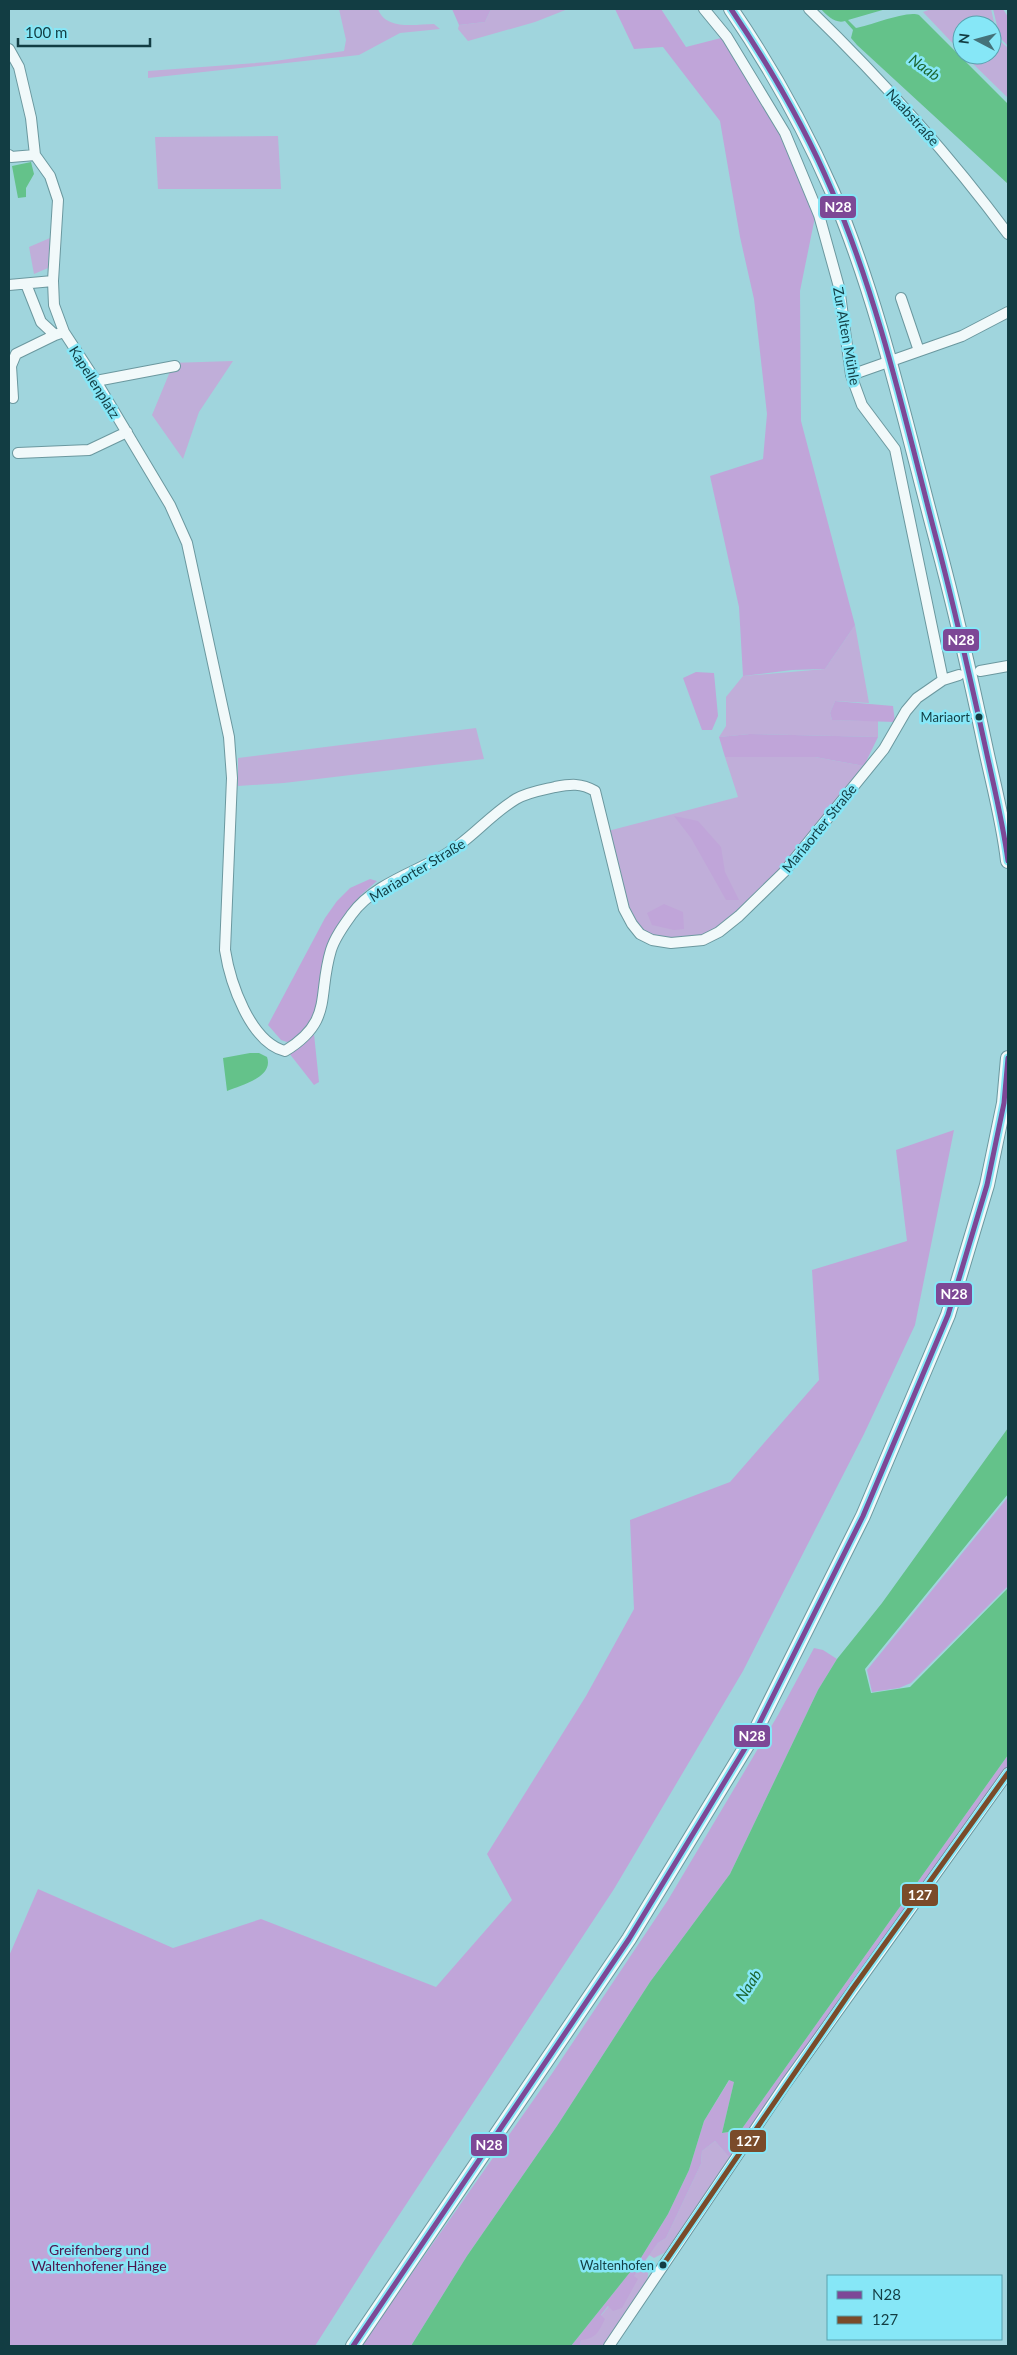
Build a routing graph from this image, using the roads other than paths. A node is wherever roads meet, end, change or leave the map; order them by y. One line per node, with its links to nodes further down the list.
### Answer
1 (704, 9): 17 (street, Zur Alten Mühle)
2 (731, 9): 15 (main road)
3 (809, 9): 7 (street, Naabstraße)
4 (9, 48): 6 (street)
5 (9, 155): 6 (street)
6 (35, 155): 8 (street, Kapellenplatz)
7 (1008, 234)
8 (53, 281): 9 (street); 13 (street, Kapellenplatz)
9 (26, 284): 10 (street); 13 (street, Kapellenplatz)
10 (9, 285)
11 (900, 298): 14 (street)
12 (1008, 312): 14 (street)
13 (59, 334): 18 (street, Kapellenplatz); 19 (street, Kapellenplatz)
14 (919, 351): 15 (street)
15 (889, 361): 17 (street); 26 (main road)
16 (175, 366): 18 (street)
17 (851, 375): 25 (street, Zur Alten Mühle)
18 (96, 381): 20 (street, Kapellenplatz)
19 (13, 398)
20 (127, 432): 21 (street); 25 (street, Mariaorter Straße)
21 (18, 453)
22 (1008, 666): 23 (street)
23 (980, 671)
24 (959, 675): 25 (street)
25 (943, 680)
26 (1008, 861)
27 (1008, 1058): 29 (main road)
28 (1008, 1773): 30 (street)
29 (353, 2346)
30 (609, 2346)

